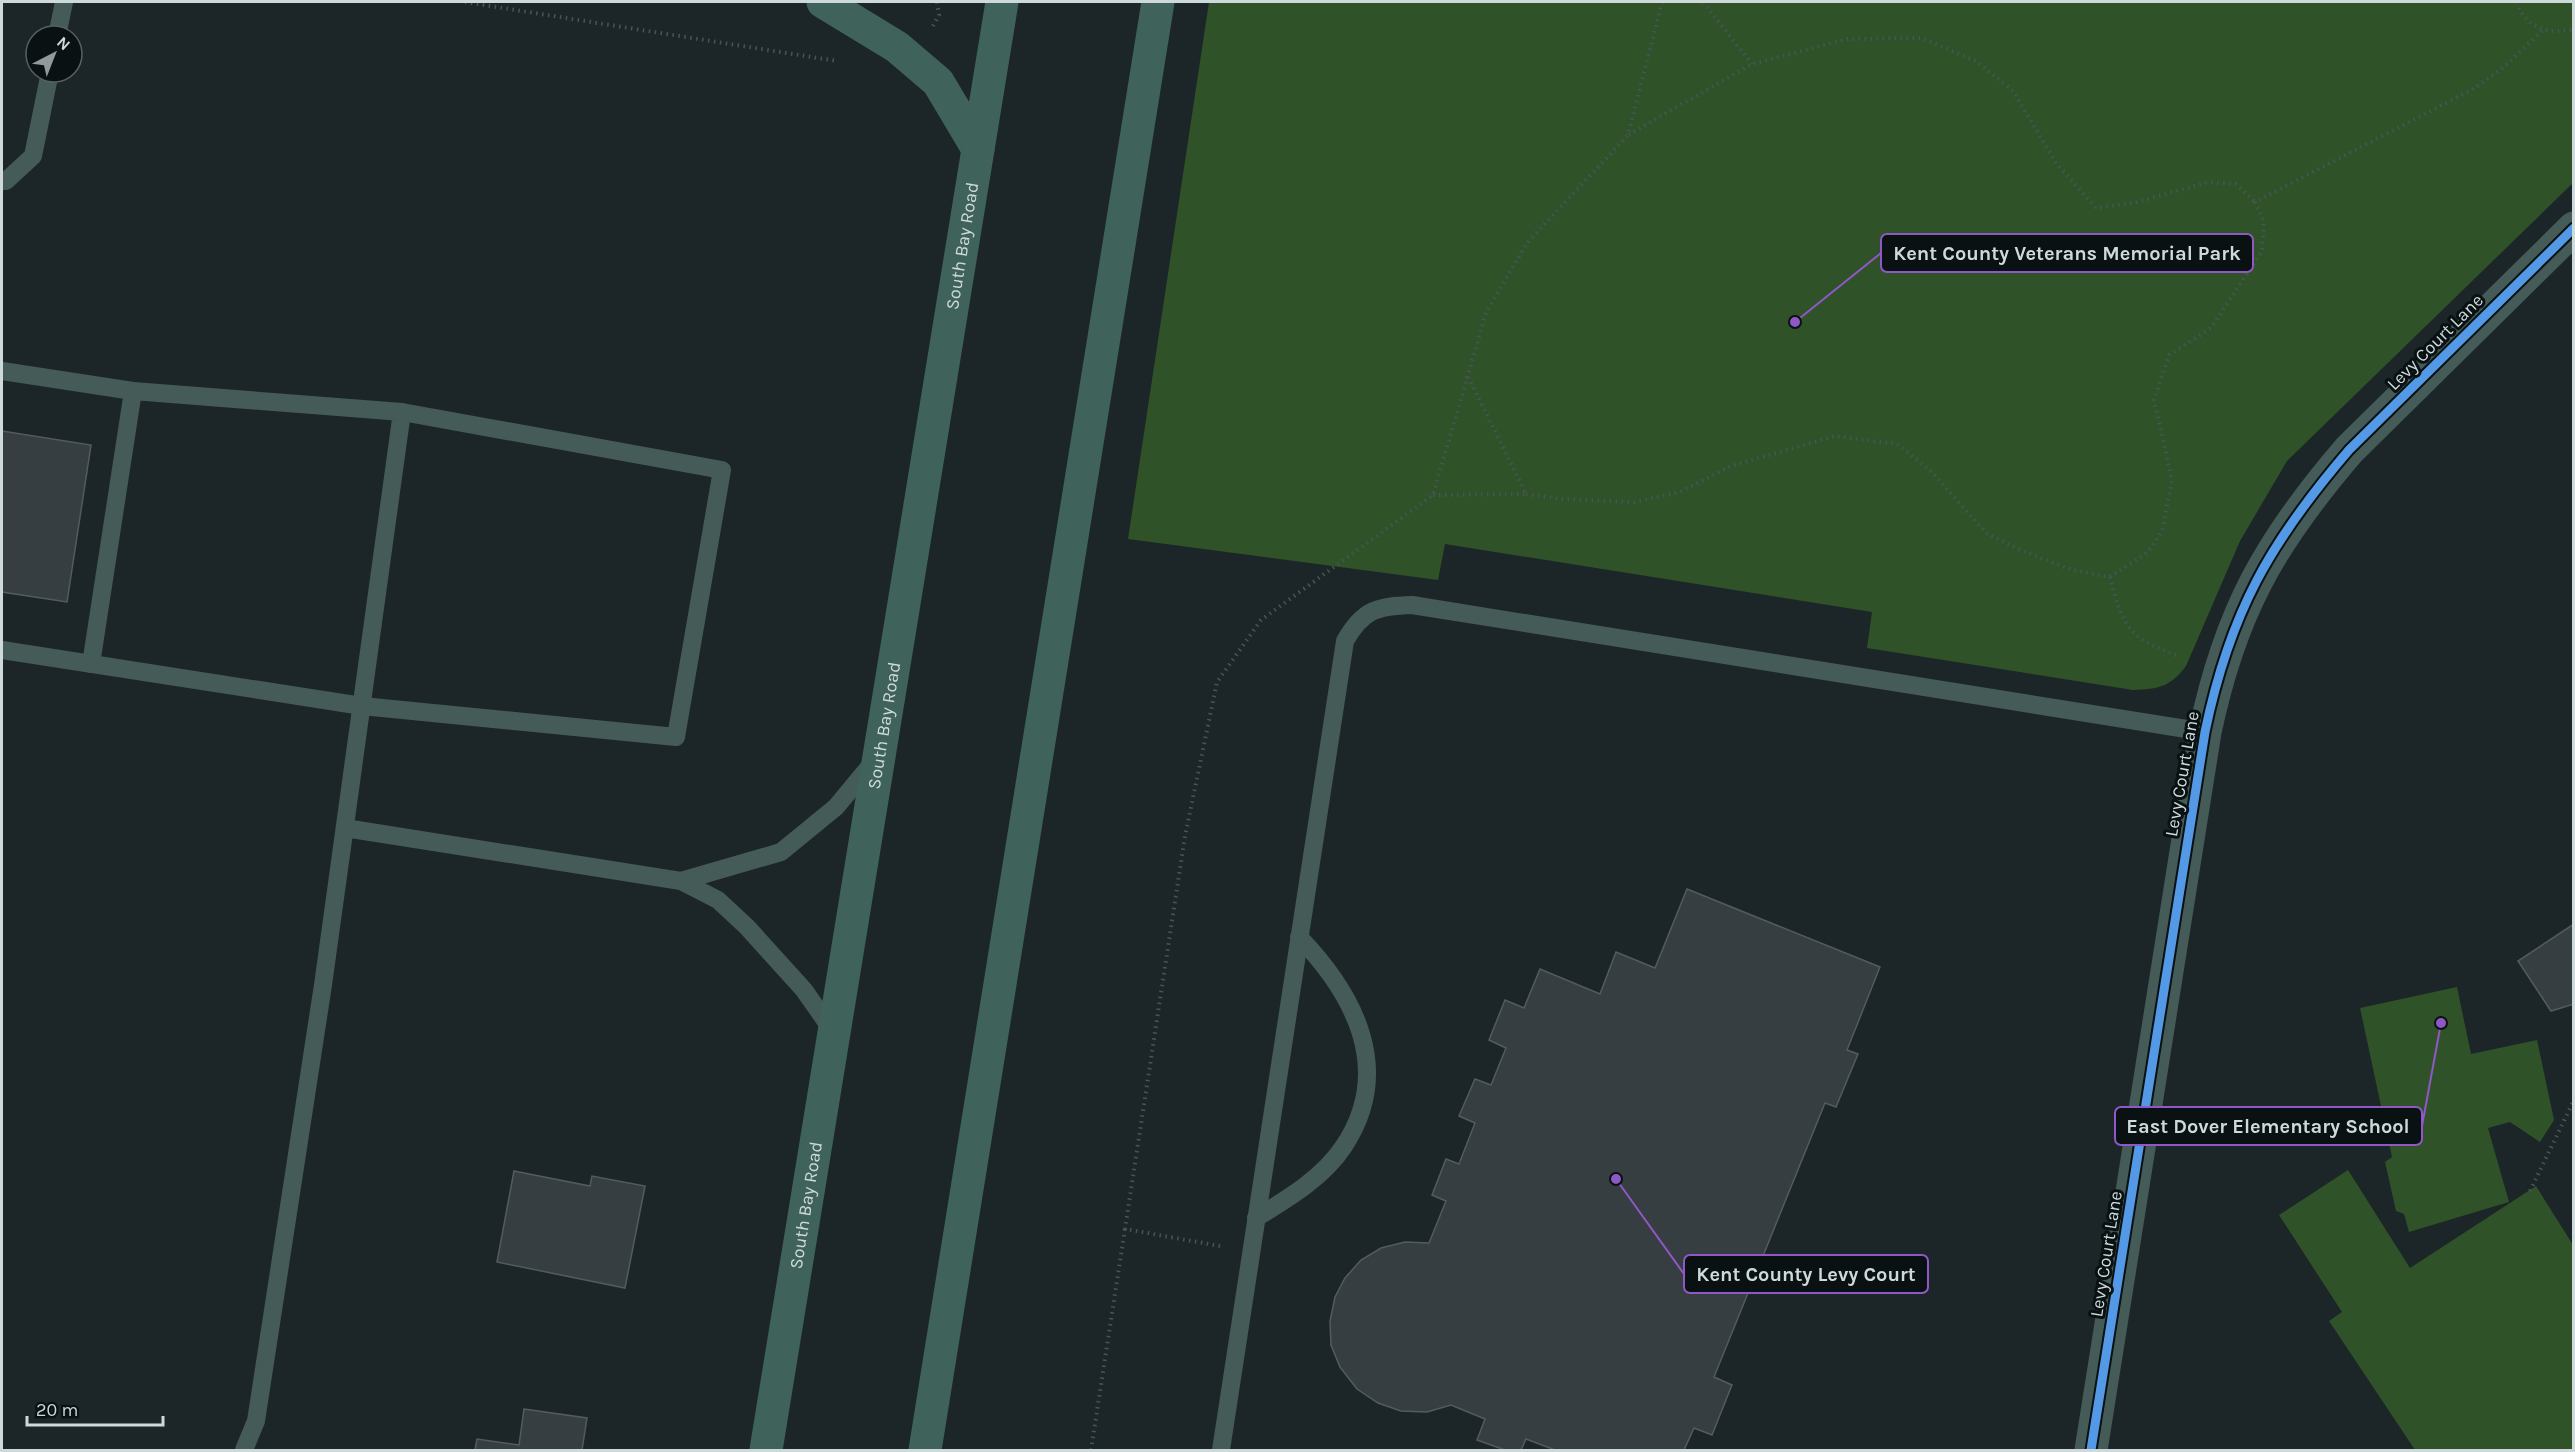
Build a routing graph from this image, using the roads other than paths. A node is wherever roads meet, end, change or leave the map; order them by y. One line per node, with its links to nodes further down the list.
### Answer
1 (64, 2): 5 (lane)
2 (823, 2): 7 (highway)
3 (1002, 2): 7 (highway, South Bay Road)
4 (1158, 2): 25 (highway)
5 (59, 24)
6 (48, 84): 8 (lane)
7 (978, 149): 17 (highway, South Bay Road)
8 (2, 181)
9 (2574, 228): 16 (street, Levy Court Lane)
10 (2, 371): 11 (lane)
11 (133, 391): 12 (lane); 14 (lane)
12 (402, 412): 15 (lane); 15 (lane)
13 (2, 650): 14 (lane)
14 (91, 664): 15 (lane)
15 (362, 706): 18 (lane)
16 (2205, 732): 20 (lane); 27 (street, Levy Court Lane)
17 (879, 755): 19 (lane); 21 (highway, South Bay Road)
18 (345, 828): 19 (lane); 23 (lane)
19 (681, 882): 21 (lane)
20 (1299, 937): 22 (lane); 22 (lane)
21 (834, 1033): 24 (highway, South Bay Road)
22 (1256, 1218): 26 (lane)
23 (244, 1450)
24 (766, 1450)
25 (926, 1450)
26 (1221, 1450)
27 (2091, 1450)

